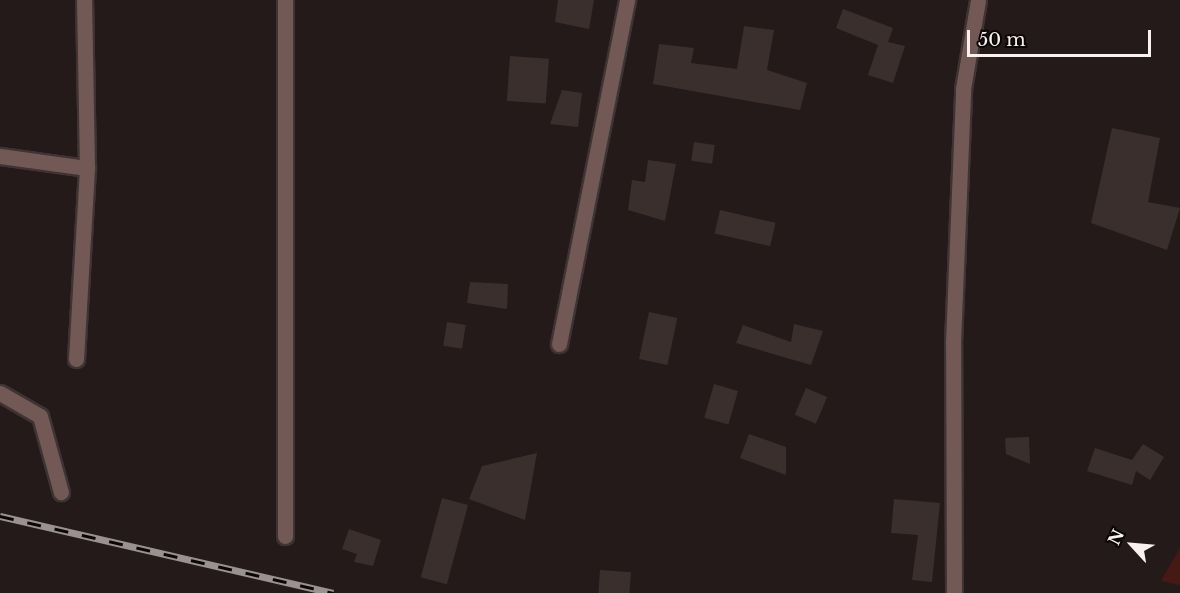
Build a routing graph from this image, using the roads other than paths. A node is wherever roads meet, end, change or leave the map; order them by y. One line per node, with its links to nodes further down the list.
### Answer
1 (84, 0): 6 (street)
2 (285, 0): 11 (street)
3 (627, 0): 7 (street)
4 (978, 0): 12 (street)
5 (0, 156): 6 (street)
6 (87, 168): 8 (street)
7 (559, 344)
8 (76, 359)
9 (0, 393): 10 (street)
10 (61, 492)
11 (285, 536)
12 (954, 593)

